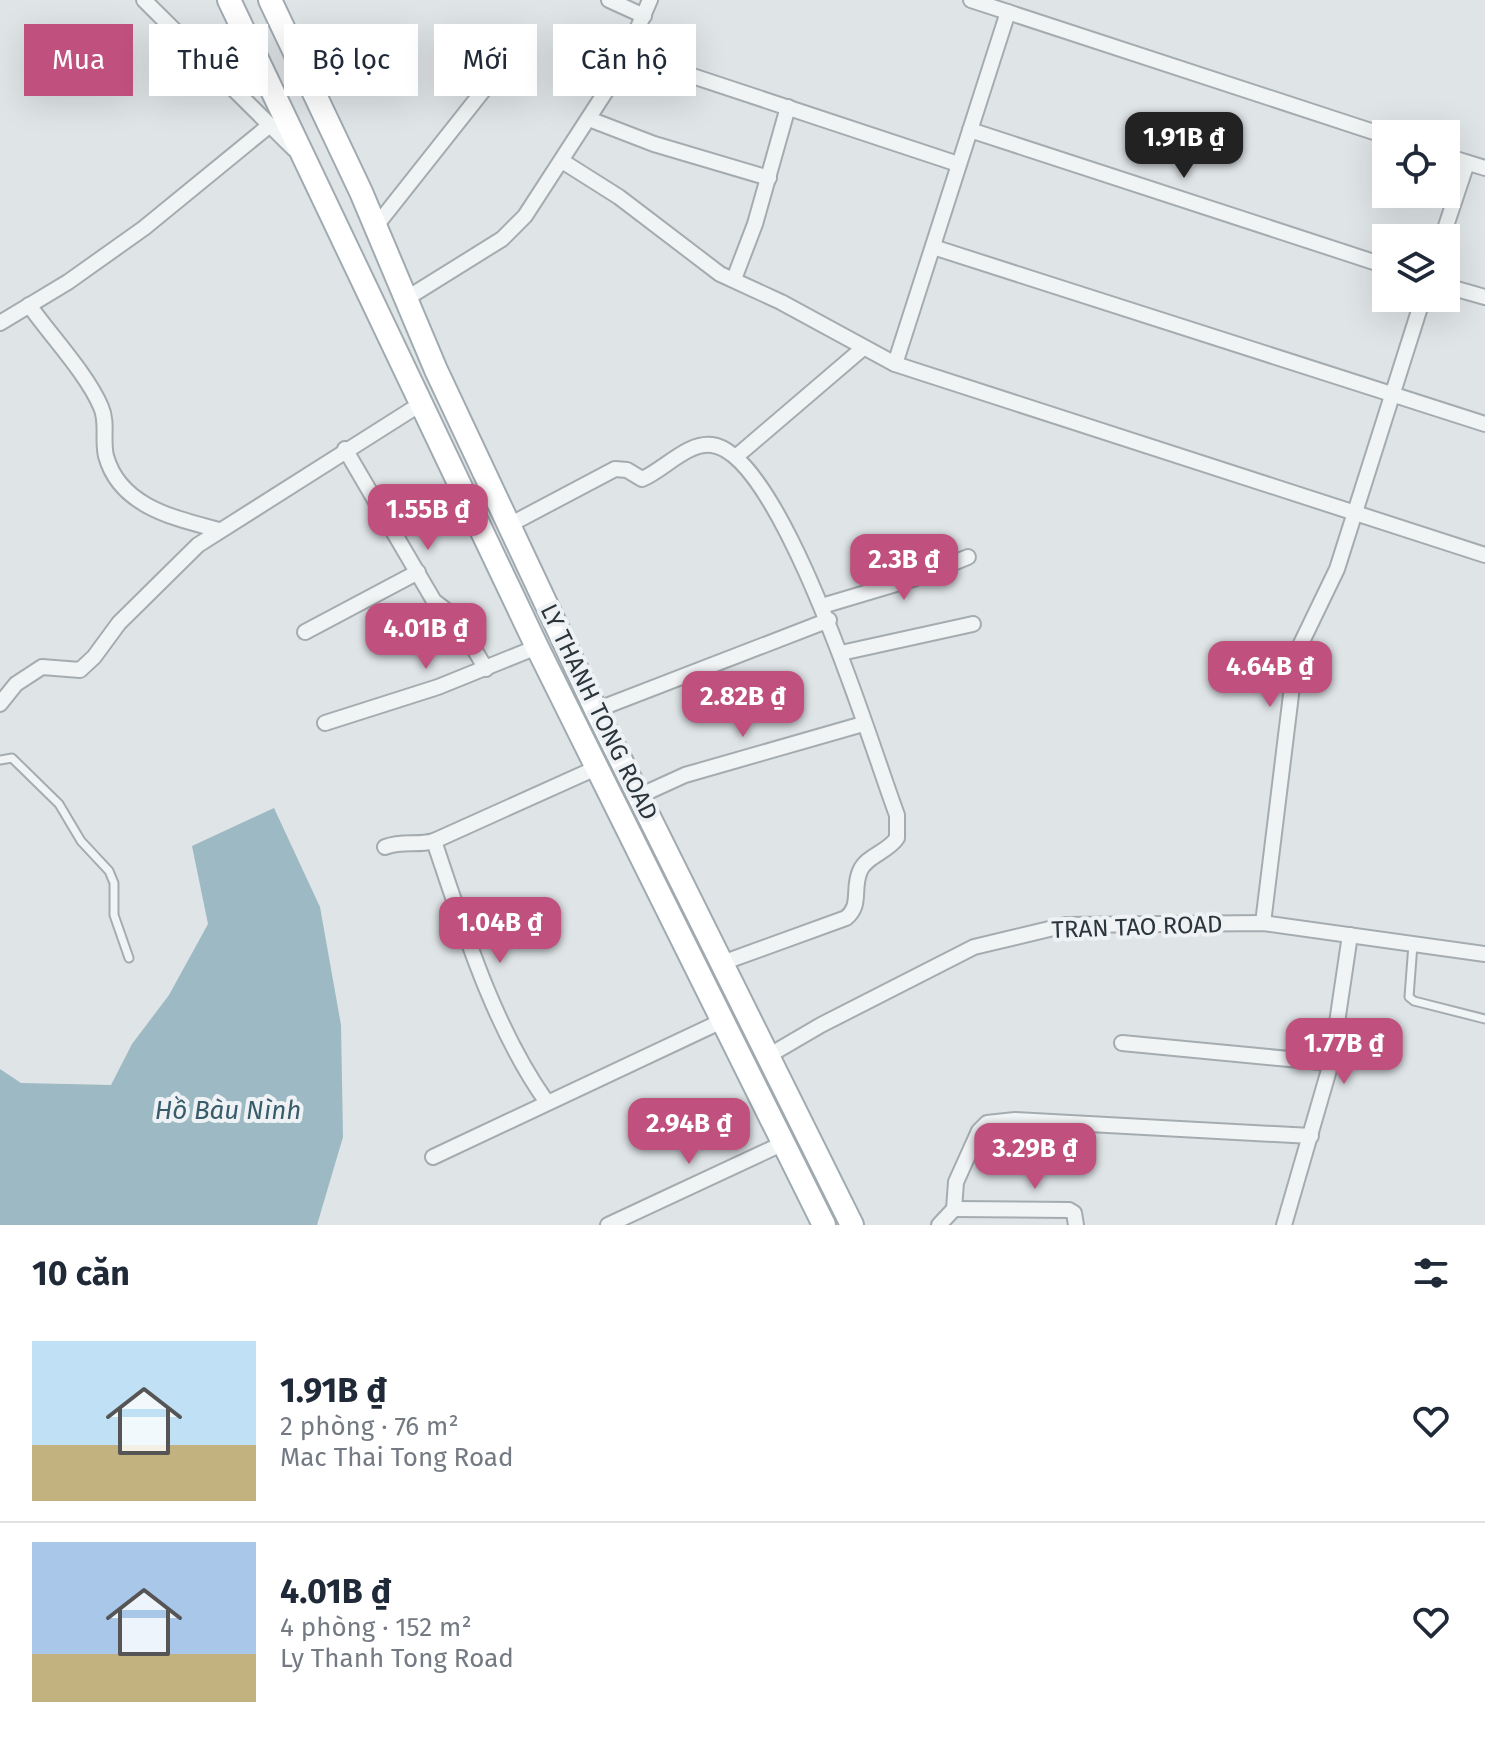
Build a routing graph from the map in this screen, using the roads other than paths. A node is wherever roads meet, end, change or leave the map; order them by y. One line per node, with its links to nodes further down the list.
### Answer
1 (144, 0): 10 (street)
2 (229, 0): 11 (main road, LY THANH TONG ROAD)
3 (270, 0): 7 (main road, LY THANH TONG ROAD)
4 (609, 0): 9 (street)
5 (650, 0): 9 (street)
6 (971, 0): 8 (street)
7 (283, 10): 31 (main road, LY THANH TONG ROAD)
8 (1008, 12): 21 (street); 22 (street)
9 (644, 16): 12 (street)
10 (169, 24)
11 (240, 24)
12 (641, 24)
13 (696, 77): 18 (street)
14 (268, 82): 23 (main road, LY THANH TONG ROAD)
15 (242, 96): 20 (street)
16 (479, 96): 31 (street)
17 (603, 96): 19 (street)
18 (788, 107): 27 (street); 29 (street)
19 (589, 119): 24 (street); 29 (street)
20 (270, 125): 23 (street); 38 (street)
21 (970, 130): 27 (street); 33 (street)
22 (1372, 131)
23 (305, 160): 57 (main road, LY THANH TONG ROAD)
24 (562, 161): 34 (street); 37 (street)
25 (1460, 161): 26 (street)
26 (1467, 163): 28 (street); 30 (street)
27 (958, 164): 32 (street)
28 (1485, 168)
29 (769, 178): 34 (street)
30 (1447, 224)
31 (376, 226): 37 (main road, LY THANH TONG ROAD)
32 (933, 247): 42 (street); 43 (street)
33 (1372, 261)
34 (734, 279): 41 (street)
35 (1460, 290): 36 (street)
36 (1485, 297)
37 (404, 300): 49 (main road, LY THANH TONG ROAD)
38 (29, 305): 40 (street); 50 (street)
39 (1418, 312): 43 (street)
40 (0, 323)
41 (862, 349): 42 (street); 47 (street)
42 (895, 364): 48 (street)
43 (1392, 394): 45 (street); 48 (street)
44 (411, 410): 46 (street)
45 (1485, 424)
46 (345, 449): 50 (street); 53 (street)
47 (738, 455): 49 (street); 54 (street)
48 (1355, 514): 51 (street); 69 (street)
49 (511, 524): 61 (main road, LY THANH TONG ROAD)
50 (219, 530): 60 (street)
51 (1485, 555)
52 (968, 557): 54 (street)
53 (418, 572): 56 (street); 59 (street)
54 (825, 613): 58 (street); 61 (street)
55 (973, 624): 58 (street)
56 (305, 632)
57 (537, 647): 59 (street); 65 (main road, LY THANH TONG ROAD)
58 (841, 653): 63 (street)
59 (486, 669): 62 (street)
60 (0, 704)
61 (596, 710): 66 (main road, LY THANH TONG ROAD)
62 (325, 723)
63 (863, 724): 66 (street); 74 (street)
64 (0, 760): 73 (lane)
65 (596, 768): 67 (street); 77 (main road, LY THANH TONG ROAD)
66 (639, 796): 74 (main road, LY THANH TONG ROAD)
67 (434, 841): 68 (street); 81 (street)
68 (385, 847)
69 (1263, 923): 70 (street, TRAN TAO ROAD); 79 (street, TRAN TAO ROAD)
70 (1350, 935): 71 (street, TRAN TAO ROAD); 80 (street)
71 (1413, 944): 72 (street, TRAN TAO ROAD); 76 (lane)
72 (1485, 954)
73 (129, 958)
74 (722, 963): 75 (main road, LY THANH TONG ROAD)
75 (745, 1007): 77 (main road); 79 (main road, LY THANH TONG ROAD)
76 (1485, 1019)
77 (722, 1021): 81 (street); 83 (main road, LY THANH TONG ROAD)
78 (1122, 1043): 80 (street)
79 (768, 1056): 88 (main road, LY THANH TONG ROAD)
80 (1331, 1063): 82 (street)
81 (546, 1101): 84 (street)
82 (1311, 1136): 85 (street); 91 (street)
83 (786, 1142): 86 (street); 87 (main road, LY THANH TONG ROAD)
84 (433, 1157)
85 (954, 1209): 89 (street); 90 (street)
86 (608, 1225)
87 (824, 1225)
88 (852, 1225)
89 (939, 1225)
90 (1076, 1225)
91 (1284, 1225)

